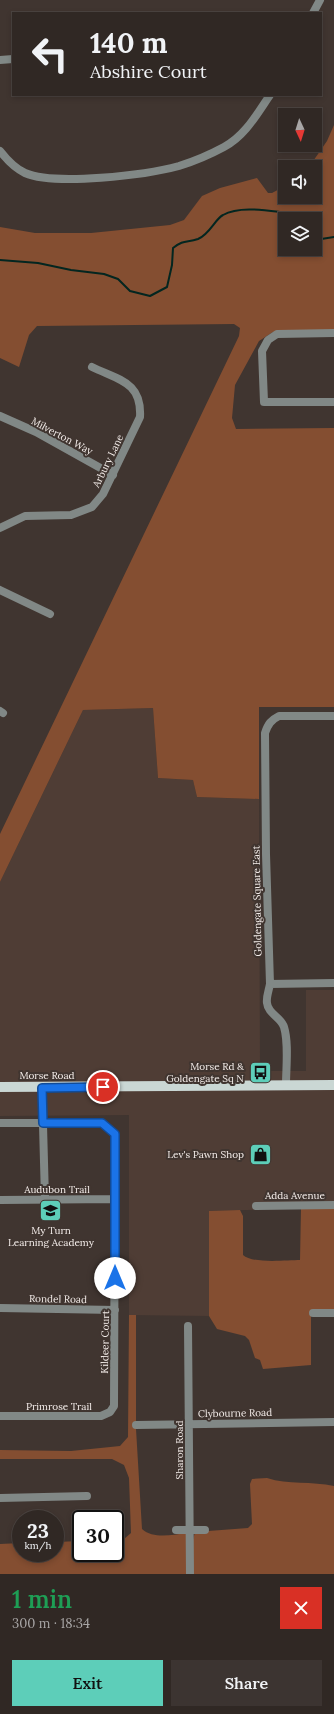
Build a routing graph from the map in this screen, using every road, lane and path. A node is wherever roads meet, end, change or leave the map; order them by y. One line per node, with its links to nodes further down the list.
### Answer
1 (320, 0): 2 (street)
2 (314, 12)
3 (12, 59): 4 (street)
4 (0, 60)
5 (269, 96): 6 (street)
6 (0, 151)
7 (334, 333): 9 (street)
8 (92, 367): 11 (street, Arbury Lane)
9 (334, 402)
10 (0, 416): 11 (street, Milverton Way)
11 (113, 475): 12 (street, Arbury Lane)
12 (0, 528)
13 (0, 590): 14 (street)
14 (50, 614)
15 (334, 716): 17 (street, Goldengate Square East)
16 (334, 983): 17 (street)
17 (270, 984): 18 (street, Goldengate Square East)
18 (286, 1085): 19 (main road, Morse Road); 21 (main road, Morse Road)
19 (334, 1085)
20 (0, 1087): 21 (main road, Morse Road)
21 (42, 1088): 23 (street)
22 (0, 1123): 23 (street)
23 (43, 1123): 24 (street); 25 (street, Kildeer Court)
24 (45, 1199): 25 (street, Audubon Trail); 26 (street, Audubon Trail)
25 (115, 1199): 30 (street, Kildeer Court)
26 (0, 1200)
27 (334, 1205): 28 (street, Adda Avenue)
28 (256, 1206)
29 (0, 1308): 30 (street, Rondel Road)
30 (115, 1310): 34 (street, Kildeer Court)
31 (313, 1313): 32 (street)
32 (334, 1313)
33 (188, 1326): 38 (street, Sharon Road)
34 (114, 1406): 35 (street, Primrose Trail)
35 (0, 1416)
36 (334, 1422): 38 (street, Clybourne Road)
37 (136, 1424): 38 (street, Clybourne Road)
38 (188, 1424): 42 (street, Sharon Road)
39 (87, 1496): 40 (street)
40 (0, 1498)
41 (176, 1530): 42 (street)
42 (189, 1530): 43 (street); 44 (street, Sharon Road)
43 (205, 1530)
44 (190, 1574)

